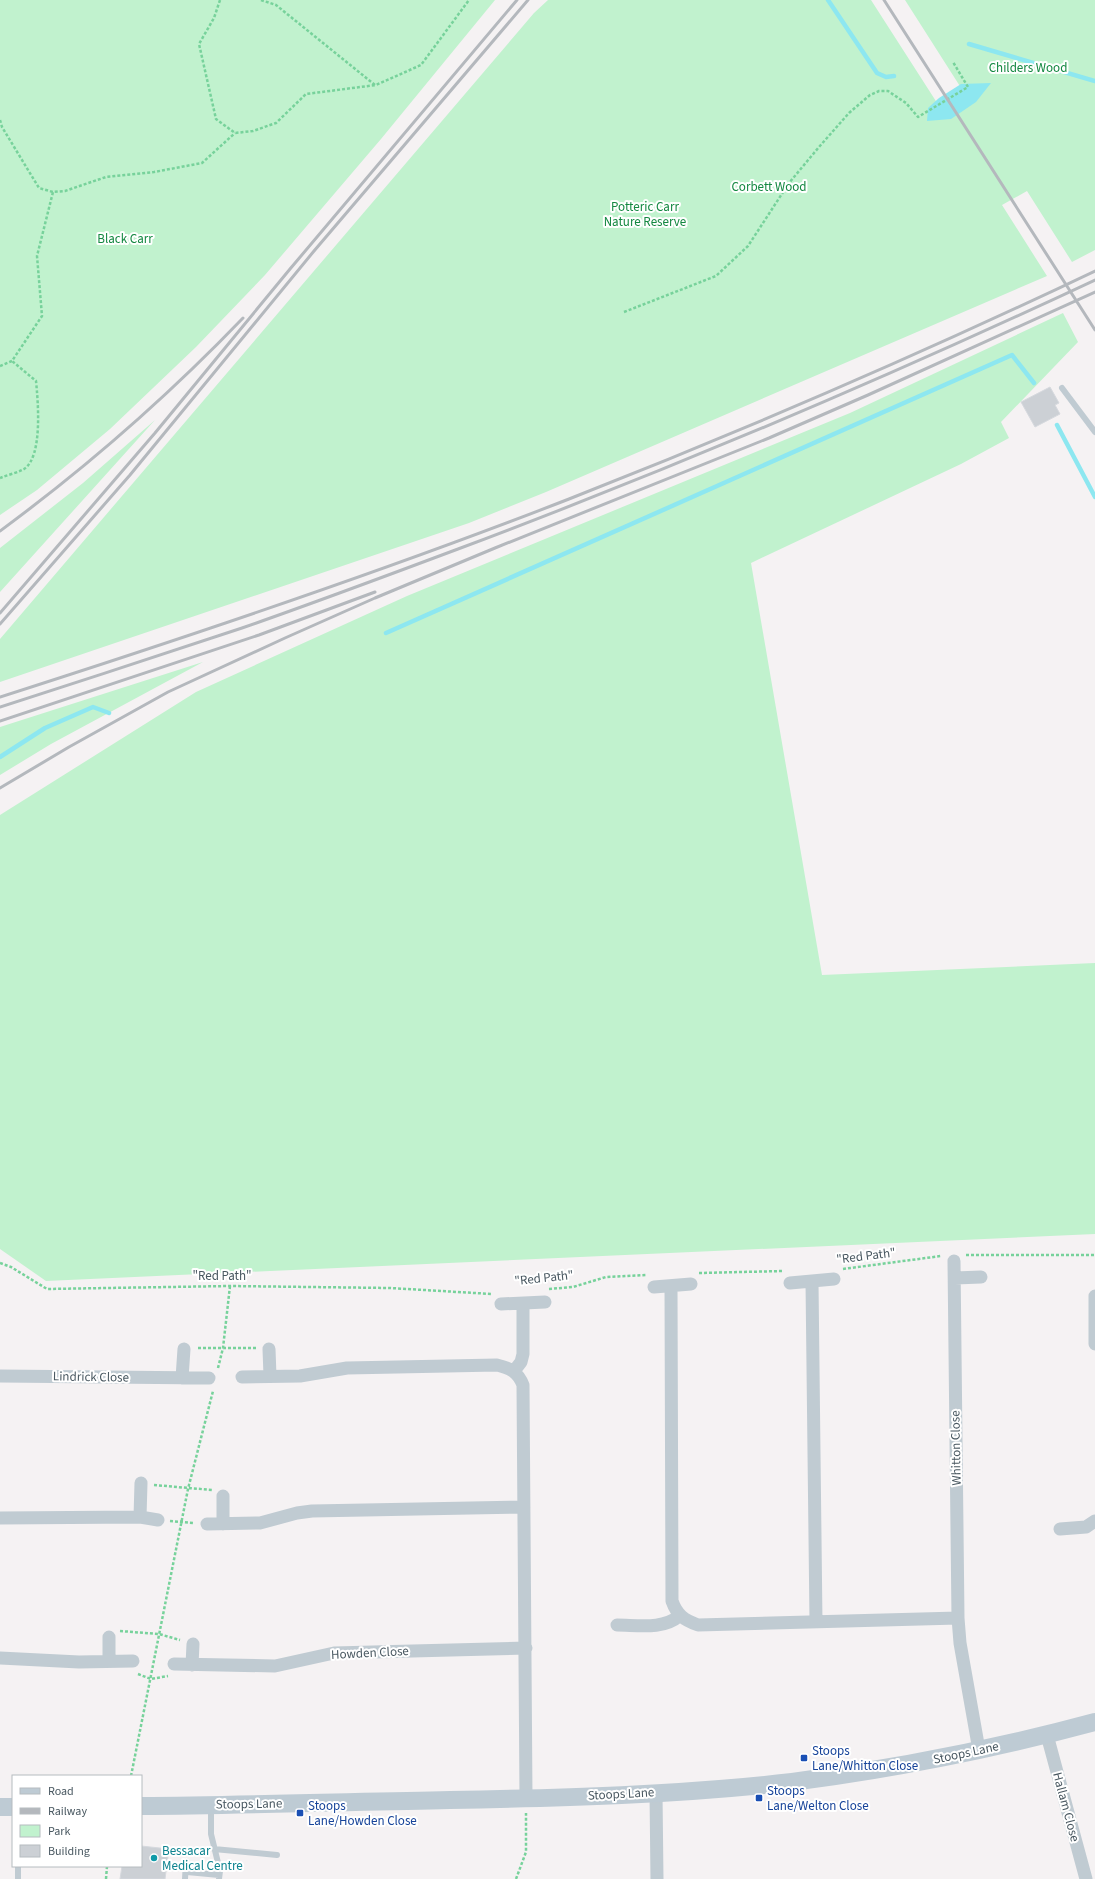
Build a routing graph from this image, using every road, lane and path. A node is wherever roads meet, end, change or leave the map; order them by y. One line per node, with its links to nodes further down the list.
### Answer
1 (220, 0): 7 (path)
2 (261, 0): 5 (path)
3 (469, 0): 5 (path)
4 (953, 62): 9 (path)
5 (376, 85): 7 (path)
6 (0, 120): 8 (path)
7 (235, 133): 8 (path)
8 (53, 192): 10 (path)
9 (624, 312)
10 (12, 361): 11 (path); 14 (path)
11 (0, 366)
12 (1062, 388): 13 (lane)
13 (1095, 432)
14 (0, 478)
15 (1095, 1255): 16 (path, "Red Path")
16 (954, 1257): 18 (path, "Red Path"); 22 (street, Whitton Close)
17 (0, 1263): 25 (path, "Red Path")
18 (838, 1274): 24 (street)
19 (790, 1277): 21 (path); 24 (street)
20 (981, 1277): 22 (street)
21 (695, 1278): 26 (street)
22 (954, 1278): 54 (street, Whitton Close)
23 (653, 1281): 26 (street); 27 (path, "Red Path")
24 (812, 1282): 55 (street)
25 (230, 1286): 29 (path, "Red Path"); 33 (path)
26 (671, 1286): 53 (street)
27 (544, 1296): 30 (street)
28 (1095, 1296): 31 (street)
29 (500, 1299): 30 (street)
30 (523, 1304): 35 (street)
31 (1095, 1344)
32 (184, 1348): 33 (path); 39 (street)
33 (223, 1348): 34 (path); 40 (path)
34 (269, 1348): 37 (street)
35 (514, 1371): 37 (street); 44 (street)
36 (0, 1376): 39 (street, Lindrick Close)
37 (270, 1376): 38 (street)
38 (242, 1377)
39 (182, 1378): 40 (street, Lindrick Close)
40 (213, 1378): 42 (path)
41 (141, 1483): 42 (path); 45 (street)
42 (188, 1489): 43 (path); 49 (path)
43 (223, 1496): 51 (street)
44 (524, 1507): 51 (street); 60 (street)
45 (140, 1517): 46 (street); 47 (street)
46 (0, 1518)
47 (158, 1520): 49 (path)
48 (1095, 1521): 52 (street)
49 (181, 1523): 50 (path); 57 (path)
50 (207, 1524): 51 (street)
51 (224, 1524)
52 (1060, 1529)
53 (679, 1616): 55 (street); 56 (street)
54 (958, 1618): 55 (street); 69 (street, Whitton Close)
55 (816, 1622)
56 (617, 1625)
57 (159, 1634): 58 (path); 59 (path); 66 (path)
58 (109, 1637): 62 (street)
59 (192, 1644): 65 (street)
60 (526, 1648): 65 (street, Howden Close); 72 (street)
61 (0, 1658): 62 (street)
62 (109, 1661): 63 (street)
63 (133, 1661): 66 (path)
64 (174, 1664): 65 (street, Howden Close); 66 (path)
65 (192, 1665)
66 (151, 1679): 70 (path)
67 (1095, 1722): 68 (street, Stoops Lane)
68 (1047, 1735): 69 (street, Stoops Lane); 89 (street, Hallam Close)
69 (980, 1750): 71 (street, Stoops Lane)
70 (131, 1775)
71 (656, 1793): 72 (street, Stoops Lane); 88 (street)
72 (526, 1798): 73 (street, Stoops Lane); 87 (path)
73 (211, 1805): 74 (street, Stoops Lane); 77 (lane)
74 (142, 1806)
75 (0, 1807): 76 (street)
76 (12, 1807)
77 (214, 1849): 78 (lane); 83 (lane)
78 (277, 1855)
79 (186, 1861): 82 (lane)
80 (18, 1867): 84 (lane)
81 (107, 1867): 85 (path)
82 (187, 1872): 83 (lane); 86 (lane)
83 (219, 1877)
84 (18, 1879)
85 (106, 1879)
86 (185, 1879)
87 (516, 1879)
88 (656, 1879)
89 (1086, 1879)

